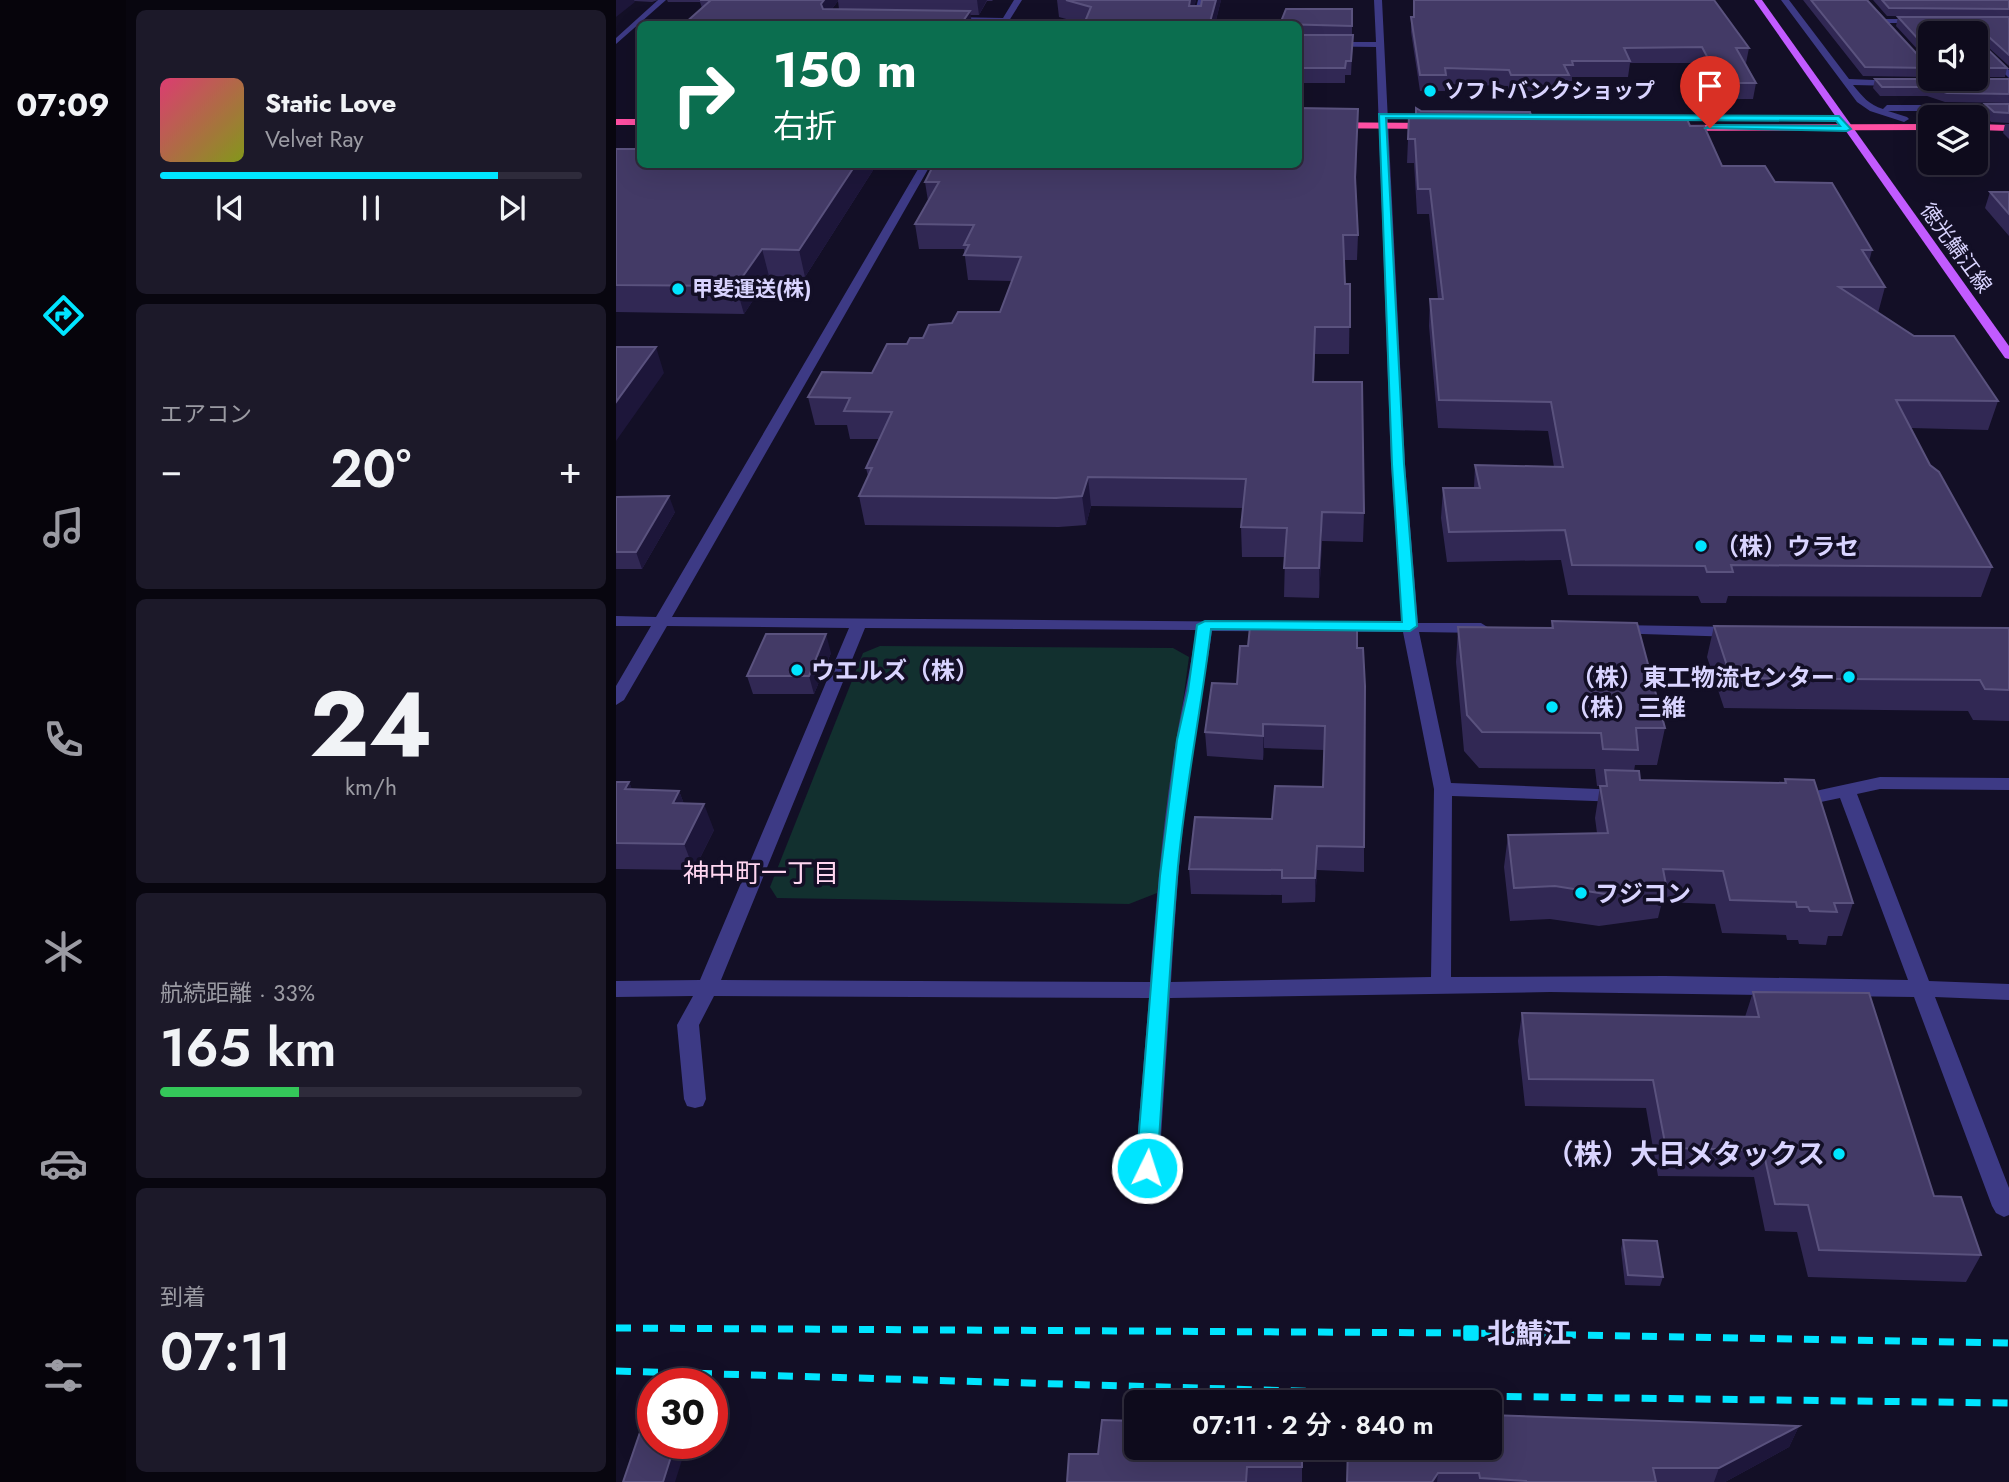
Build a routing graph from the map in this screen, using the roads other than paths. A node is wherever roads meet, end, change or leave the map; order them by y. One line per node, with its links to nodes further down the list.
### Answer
1 (662, 0): 9 (street)
2 (1018, 0): 11 (street)
3 (1202, 0): 12 (street)
4 (1378, 0): 19 (street)
5 (1758, 0): 36 (main road, 徳光鯖江線)
6 (1785, 0): 24 (street)
7 (1874, 10): 13 (street)
8 (935, 19): 10 (street)
9 (639, 21)
10 (981, 21)
11 (1005, 21)
12 (1197, 21)
13 (1884, 21): 14 (street); 16 (street)
14 (1918, 21)
15 (637, 23): 17 (street)
16 (1893, 31)
17 (616, 42)
18 (1302, 44): 19 (street)
19 (1380, 45): 38 (street)
20 (1988, 52): 21 (street)
21 (1997, 52)
22 (1988, 54): 23 (street)
23 (2009, 75)
24 (1847, 82): 25 (street); 28 (street)
25 (1901, 83)
26 (1995, 83): 27 (street)
27 (2009, 83)
28 (1873, 108): 29 (street); 37 (street)
29 (2009, 108)
30 (616, 112): 31 (highway)
31 (637, 112)
32 (1302, 115): 38 (highway)
33 (1918, 118): 37 (highway)
34 (1988, 118): 35 (highway)
35 (2009, 118)
36 (1839, 119): 37 (highway); 46 (main road, 徳光鯖江線); 46 (highway)
37 (1904, 119)
38 (1382, 121): 39 (highway); 42 (highway); 53 (street)
39 (1451, 121)
40 (616, 122): 41 (highway)
41 (637, 122)
42 (1302, 125)
43 (1918, 127): 46 (highway)
44 (1988, 127): 45 (highway)
45 (2009, 128)
46 (1847, 129): 48 (main road, 徳光鯖江線)
47 (924, 168): 50 (street)
48 (2009, 355)
49 (616, 621): 50 (street)
50 (662, 622): 51 (street); 57 (street)
51 (859, 624): 52 (street); 67 (street)
52 (1205, 625): 53 (street); 64 (street)
53 (1410, 626): 54 (street); 59 (street)
54 (1493, 628)
55 (1605, 630): 56 (street)
56 (1758, 632)
57 (616, 700)
58 (2009, 784): 60 (street)
59 (1443, 789): 61 (street); 63 (street)
60 (1846, 789): 62 (street); 65 (street)
61 (1642, 797)
62 (1779, 801)
63 (1441, 984): 64 (street); 65 (street)
64 (1159, 988): 67 (street); 70 (street)
65 (1919, 988): 68 (street); 71 (street)
66 (616, 989): 67 (street)
67 (707, 989): 69 (street)
68 (2009, 992)
69 (695, 1099)
70 (1142, 1192)
71 (2004, 1206)

